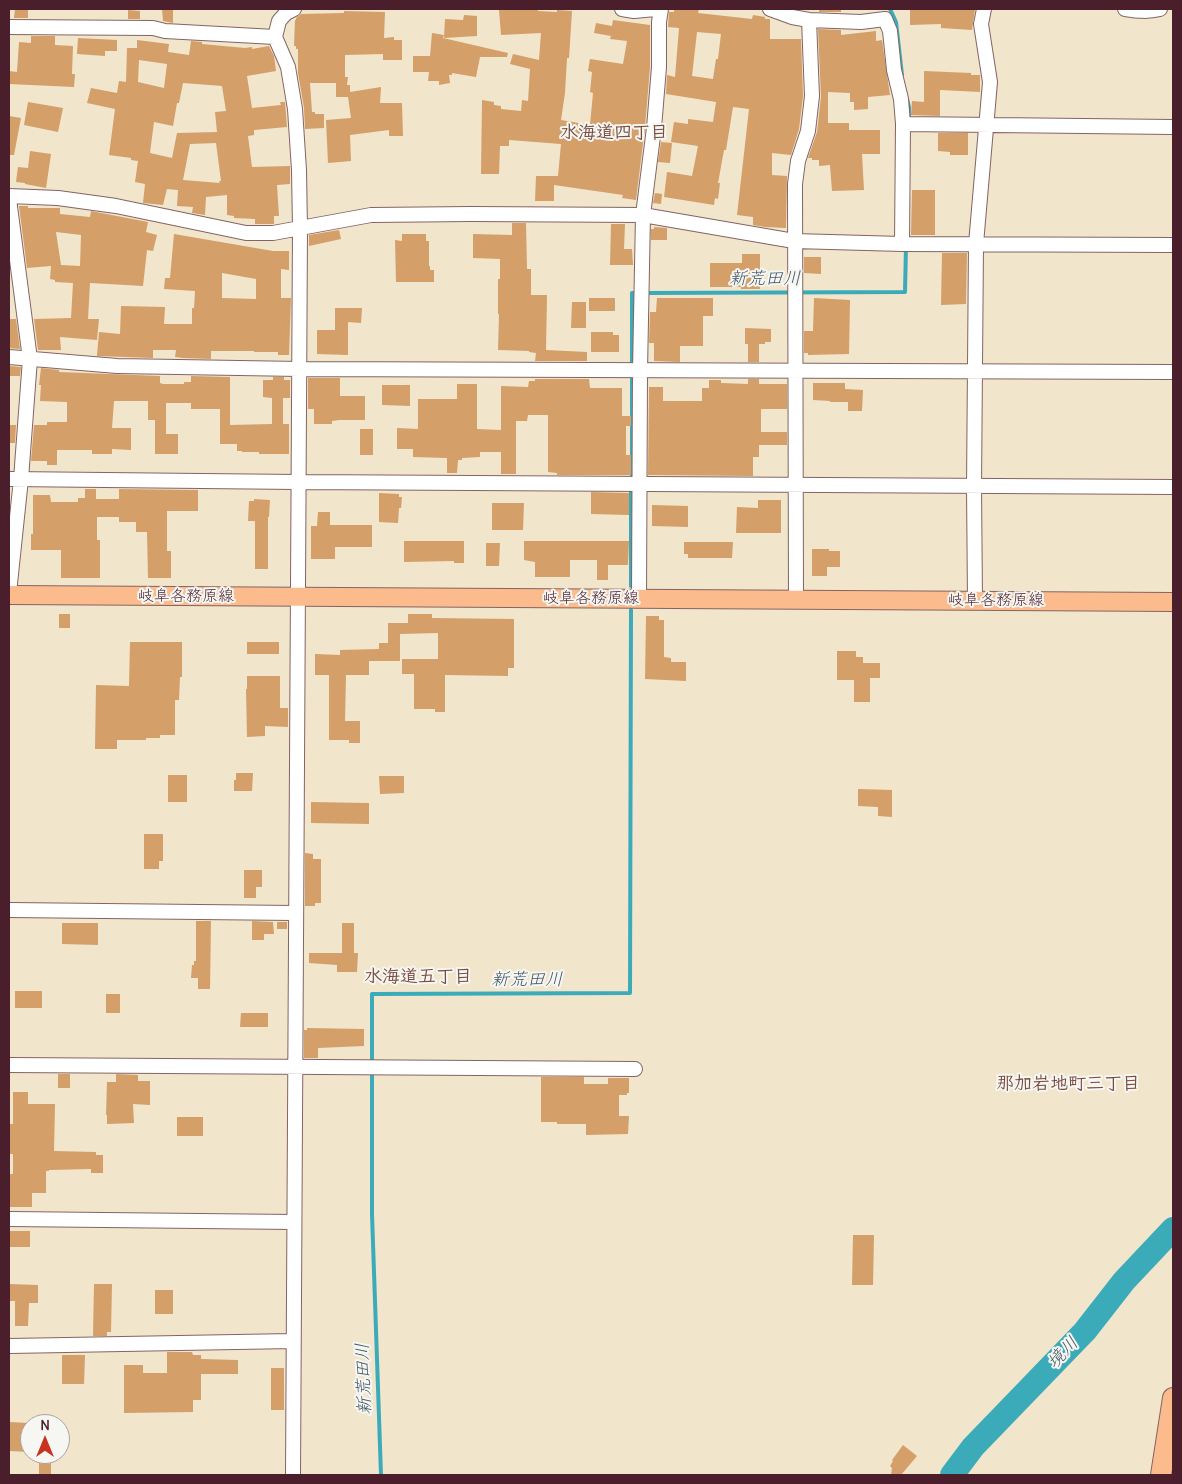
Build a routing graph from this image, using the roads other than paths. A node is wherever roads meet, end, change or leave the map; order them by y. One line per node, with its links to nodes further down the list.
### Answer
1 (622, 9): 2 (street)
2 (654, 9)
3 (661, 9): 17 (street)
4 (770, 9): 10 (street)
5 (984, 9): 14 (street)
6 (1125, 9): 7 (street)
7 (1160, 9)
8 (288, 10): 12 (street)
9 (888, 15): 10 (street); 13 (street)
10 (809, 20): 19 (street)
11 (9, 27): 12 (street)
12 (276, 37): 18 (street)
13 (908, 124): 14 (street); 20 (street)
14 (986, 126): 15 (street); 21 (street)
15 (1173, 127)
16 (9, 197): 18 (street); 24 (street)
17 (643, 216): 18 (street); 19 (street); 26 (street)
18 (300, 229): 25 (street)
19 (794, 241): 20 (street); 27 (street)
20 (907, 244): 21 (street)
21 (976, 244): 22 (street); 28 (street)
22 (1173, 245)
23 (9, 357): 24 (street)
24 (30, 359): 25 (street); 30 (street)
25 (300, 369): 26 (street); 31 (street)
26 (639, 371): 27 (street); 32 (street)
27 (796, 371): 28 (street); 33 (street)
28 (974, 372): 29 (street); 34 (street)
29 (1173, 372)
30 (15, 479): 31 (street); 36 (street)
31 (298, 482): 32 (street); 37 (street)
32 (639, 484): 33 (street); 38 (street)
33 (795, 485): 34 (street); 39 (street)
34 (974, 486): 35 (street); 40 (street)
35 (1173, 487)
36 (9, 594): 37 (main road, 岐阜各務原線)
37 (298, 596): 38 (main road, 岐阜各務原線); 43 (street)
38 (639, 598): 39 (main road, 岐阜各務原線)
39 (796, 599): 40 (main road, 岐阜各務原線)
40 (975, 600): 41 (main road, 岐阜各務原線)
41 (1173, 602)
42 (9, 910): 43 (street)
43 (295, 913): 45 (street)
44 (9, 1065): 45 (street)
45 (294, 1068): 46 (street); 48 (street)
46 (635, 1069)
47 (9, 1219): 48 (street)
48 (294, 1222): 49 (street)
49 (293, 1341): 50 (street); 52 (street)
50 (9, 1346)
51 (1173, 1398): 53 (highway)
52 (293, 1475)
53 (1161, 1475)

